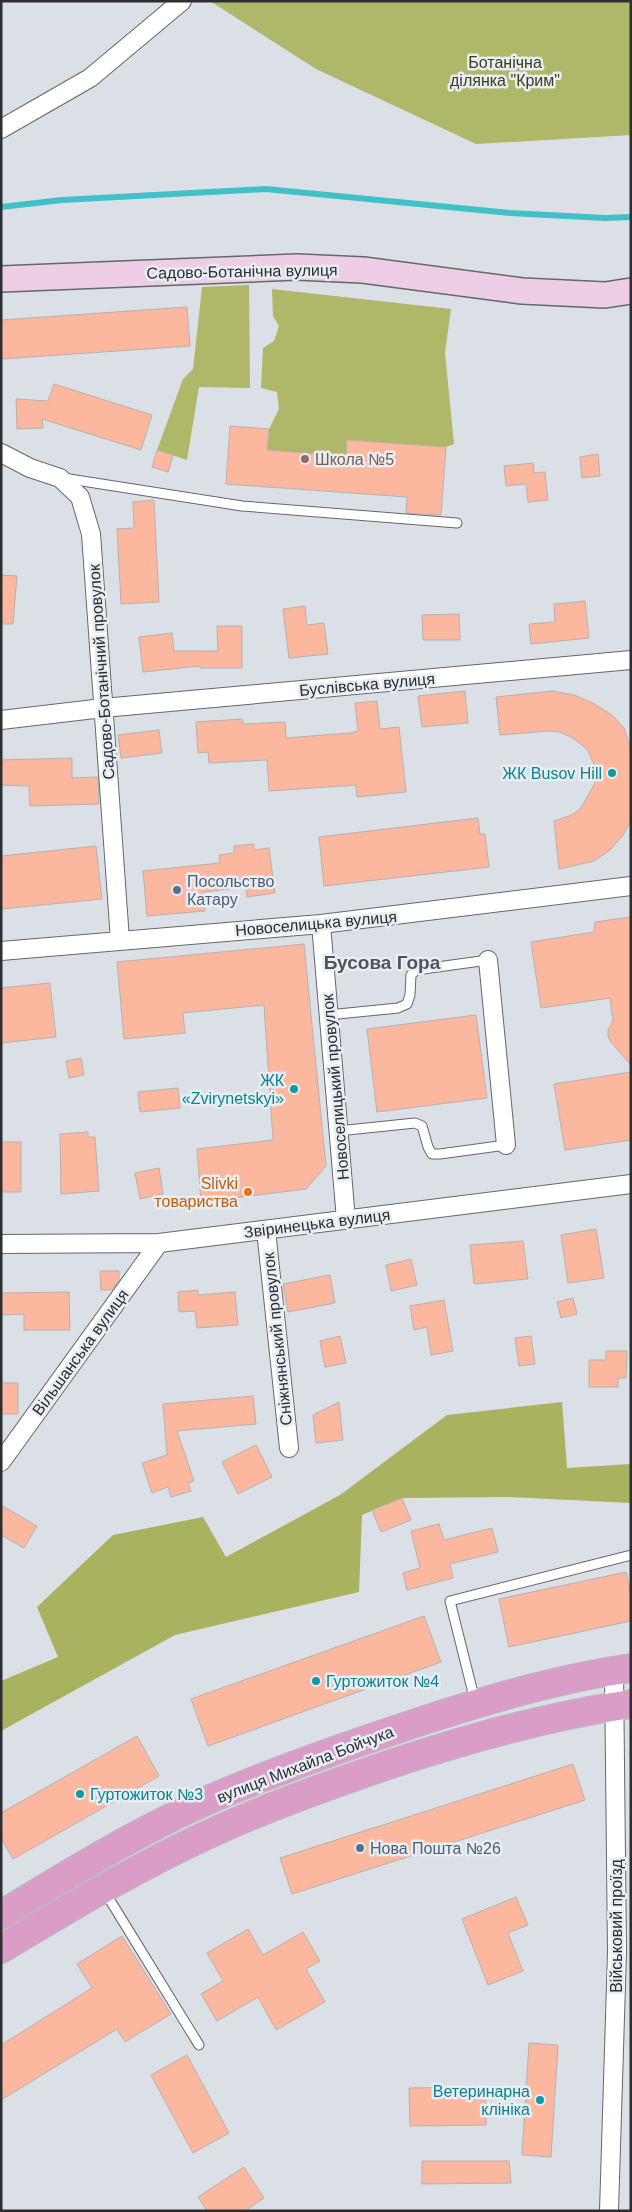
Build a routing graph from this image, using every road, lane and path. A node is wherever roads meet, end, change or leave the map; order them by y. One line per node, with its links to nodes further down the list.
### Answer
1 (182, 1): 2 (street)
2 (1, 129)
3 (1, 279): 4 (street, Садово-Ботанічна вулиця)
4 (631, 291)
5 (1, 454): 6 (street, Садово-Ботанічний провулок)
6 (60, 478): 7 (lane); 9 (street, Садово-Ботанічний провулок)
7 (457, 523)
8 (631, 660): 9 (street, Буслівська вулиця)
9 (104, 708): 10 (street, Буслівська вулиця); 13 (street, Садово-Ботанічний провулок)
10 (1, 720)
11 (631, 886): 12 (street, Новоселицька вулиця)
12 (321, 924): 13 (street, Новоселицька вулиця); 16 (street, Новоселицький провулок)
13 (120, 940): 14 (street, Новоселицька вулиця)
14 (1, 951)
15 (488, 960): 16 (lane); 18 (street)
16 (328, 1015): 17 (street, Новоселицький провулок)
17 (338, 1131): 18 (lane); 20 (street, Новоселицький провулок)
18 (506, 1145)
19 (631, 1184): 20 (street, Звіринецька вулиця)
20 (346, 1220): 21 (street, Звіринецька вулиця)
21 (266, 1230): 22 (street, Звіринецька вулиця); 24 (street, Сніжнянський провулок)
22 (159, 1242): 23 (street, Звіринецька вулиця); 25 (street, Вільшанська вулиця)
23 (1, 1244)
24 (289, 1448)
25 (1, 1462)
26 (631, 1555): 28 (lane)
27 (623, 1669): 28 (main road, вулиця Михайла Бойчука); 29 (street, Військовий проїзд)
28 (476, 1703): 31 (main road, вулиця Михайла Бойчука)
29 (623, 1705): 30 (main road, вулиця Михайла Бойчука); 34 (street, Військовий проїзд)
30 (104, 1890): 32 (main road, вулиця Михайла Бойчука); 33 (lane)
31 (1, 1915)
32 (1, 1949)
33 (199, 2045)
34 (609, 2211)

